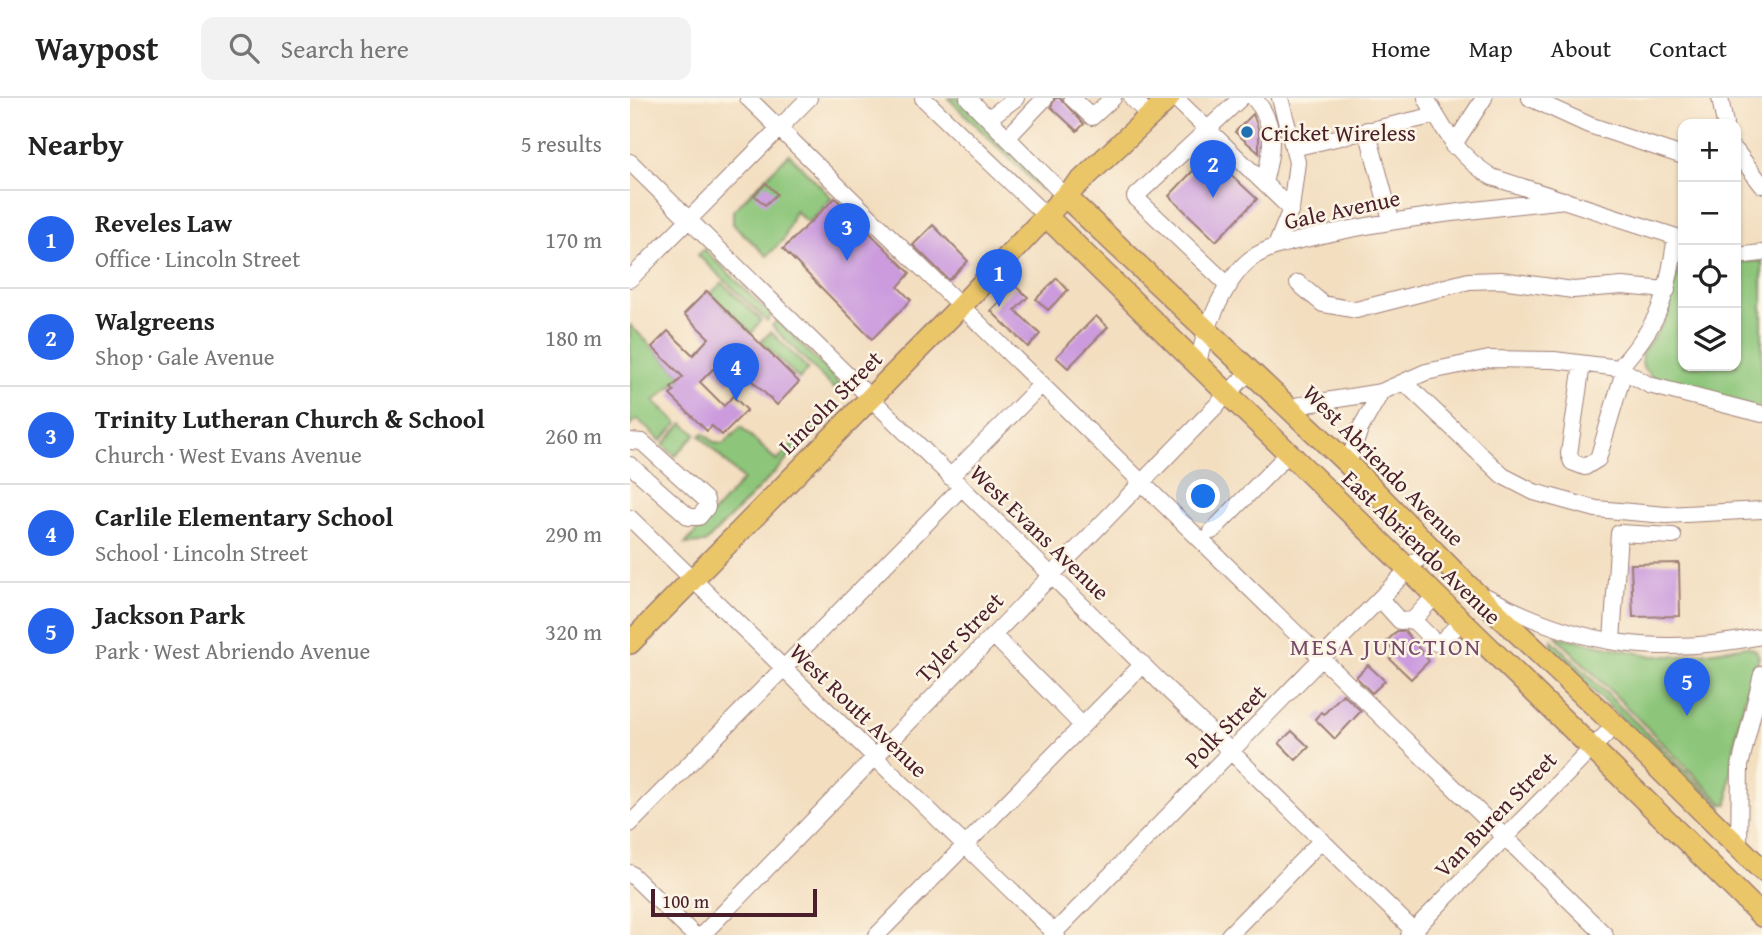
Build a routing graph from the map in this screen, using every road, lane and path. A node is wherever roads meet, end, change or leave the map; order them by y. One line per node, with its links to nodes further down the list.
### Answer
1 (748, 98): 21 (street)
2 (809, 98): 21 (street)
3 (923, 98): 36 (street)
4 (968, 98): 19 (street, West Abriendo Avenue)
5 (1016, 98): 19 (street)
6 (1045, 98): 24 (street)
7 (1072, 98): 8 (street)
8 (1113, 98)
9 (1132, 98): 17 (street)
10 (1241, 98): 22 (street)
11 (1254, 98): 32 (street)
12 (1281, 98): 26 (street)
13 (1426, 98): 18 (street)
14 (1484, 98): 25 (street)
15 (1530, 98): 27 (street)
16 (1720, 98): 20 (street)
17 (1160, 104): 22 (street); 33 (main road, Lincoln Street)
18 (1436, 115): 23 (street); 25 (street)
19 (989, 118): 24 (street, West Abriendo Avenue)
20 (1724, 119)
21 (779, 129): 37 (street); 48 (street)
22 (1206, 130): 32 (street); 46 (street)
23 (1367, 130): 26 (street); 38 (street)
24 (1008, 137): 33 (street, West Abriendo Avenue)
25 (1454, 146): 34 (street)
26 (1293, 148): 35 (street)
27 (1678, 154)
28 (1741, 158): 31 (street)
29 (630, 162): 37 (street, West Evans Avenue)
30 (1741, 175): 31 (street)
31 (1759, 181)
32 (1264, 183): 35 (street)
33 (1065, 196): 36 (main road, Lincoln Street); 49 (main road, West Abriendo Avenue)
34 (1565, 201): 38 (street, Gale Avenue); 39 (street)
35 (1291, 209): 41 (street)
36 (1046, 216): 48 (main road, Lincoln Street); 51 (main road, East Abriendo Avenue)
37 (689, 219): 44 (street); 58 (street, West Evans Avenue)
38 (1391, 220): 41 (street, Gale Avenue)
39 (1678, 237)
40 (1678, 245): 47 (street)
41 (1276, 246): 46 (street, Gale Avenue)
42 (1762, 253): 43 (street)
43 (1741, 255)
44 (630, 279)
45 (1298, 282): 47 (street)
46 (1229, 286): 49 (street, Gale Avenue)
47 (1667, 290): 52 (street)
48 (960, 307): 55 (street); 58 (main road, Lincoln Street)
49 (1206, 329): 51 (street, Gale Avenue); 53 (main road, West Abriendo Avenue)
50 (1582, 364): 52 (street); 52 (street); 54 (street)
51 (1198, 366): 57 (main road, East Abriendo Avenue)
52 (1622, 370): 60 (street)
53 (1250, 371): 57 (street, Tyler Street); 59 (main road, West Abriendo Avenue)
54 (1404, 382): 56 (street); 67 (street)
55 (1042, 384): 65 (street); 66 (street)
56 (1381, 392): 59 (street); 63 (street)
57 (1227, 395): 62 (main road, East Abriendo Avenue); 66 (street, Tyler Street)
58 (870, 398): 65 (street, West Evans Avenue); 74 (main road, Lincoln Street)
59 (1289, 407): 63 (main road, West Abriendo Avenue)
60 (1762, 414)
61 (630, 442): 64 (street)
62 (1288, 454): 69 (street); 72 (main road, East Abriendo Avenue)
63 (1348, 464): 71 (main road, West Abriendo Avenue)
64 (630, 465)
65 (955, 482): 73 (street, West Evans Avenue); 86 (street)
66 (1142, 483): 73 (street, Tyler Street); 84 (street)
67 (1762, 510)
68 (630, 518): 74 (street, West Routt Avenue)
69 (1212, 531)
70 (1673, 536): 82 (street)
71 (1430, 547): 72 (street, Polk Street); 75 (main road, West Abriendo Avenue)
72 (1408, 571): 76 (main road, East Abriendo Avenue); 77 (street, Polk Street)
73 (1053, 574): 80 (street, Tyler Street); 85 (street, West Evans Avenue)
74 (692, 578): 83 (main road, Lincoln Street); 86 (street, West Routt Avenue)
75 (1467, 586): 82 (street); 89 (main road, West Abriendo Avenue)
76 (1434, 596): 78 (street); 79 (main road, East Abriendo Avenue)
77 (1381, 600): 78 (street); 84 (street, Polk Street)
78 (1413, 620): 79 (street)
79 (1461, 622): 90 (main road, East Abriendo Avenue)
80 (993, 635): 88 (street); 92 (street, Tyler Street)
81 (1762, 636): 82 (street)
82 (1606, 639)
83 (630, 643)
84 (1322, 660): 91 (street, Polk Street); 94 (street)
85 (1143, 664): 88 (street); 91 (street, West Evans Avenue)
86 (783, 667): 92 (street, West Routt Avenue); 93 (street)
87 (1761, 683): 97 (street)
88 (1083, 725): 96 (street)
89 (1615, 725): 90 (street, Van Buren Street); 97 (main road, West Abriendo Avenue)
90 (1593, 747): 94 (street, Van Buren Street); 100 (main road, East Abriendo Avenue)
91 (1231, 752): 95 (street, West Evans Avenue); 102 (street, Polk Street)
92 (875, 757): 96 (street, West Routt Avenue); 104 (street, Tyler Street)
93 (630, 824)
94 (1504, 838): 101 (street, Van Buren Street); 107 (street)
95 (1322, 840): 101 (street, West Evans Avenue); 106 (street)
96 (965, 845): 102 (street, West Routt Avenue); 105 (street)
97 (1739, 846): 98 (main road, West Abriendo Avenue)
98 (1762, 870)
99 (630, 873): 103 (street)
100 (1762, 916)
101 (1414, 933)
102 (1055, 934)
103 (694, 935)
104 (702, 935)
105 (877, 935)
106 (1229, 935)
107 (1605, 935)

